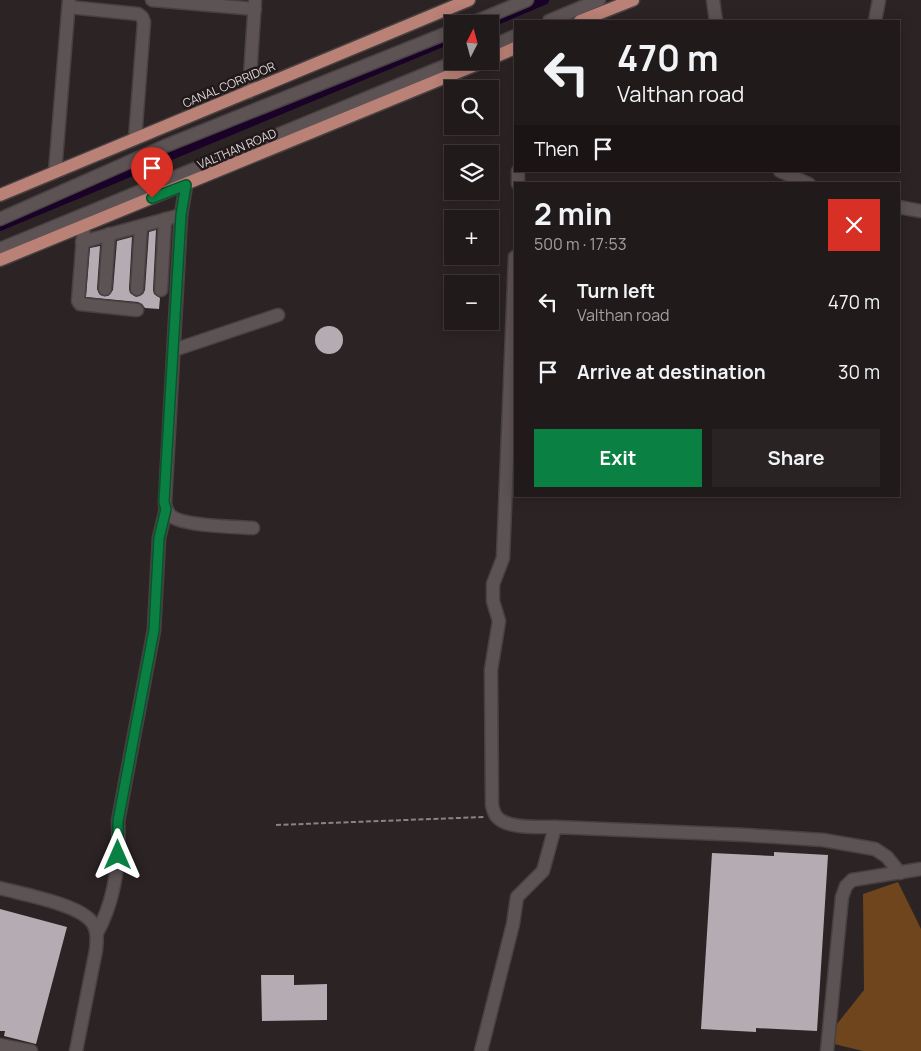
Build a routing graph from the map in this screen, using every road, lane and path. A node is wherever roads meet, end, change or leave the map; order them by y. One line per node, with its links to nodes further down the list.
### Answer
1 (152, 0): 9 (street)
2 (469, 0): 22 (main road, CANAL CORRIDOR)
3 (527, 0): 10 (street)
4 (599, 0): 11 (street)
5 (633, 0): 12 (main road)
6 (713, 0): 13 (street)
7 (879, 0): 14 (street)
8 (69, 4): 23 (street); 24 (street)
9 (255, 5): 22 (street)
10 (491, 15)
11 (551, 20)
12 (583, 20)
13 (716, 20)
14 (876, 20)
15 (444, 34): 32 (street)
16 (514, 36): 17 (street)
17 (499, 43)
18 (514, 48): 19 (main road)
19 (499, 55)
20 (444, 66): 38 (street)
21 (462, 70): 27 (main road, VALTHAN ROAD)
22 (249, 92): 23 (main road, CANAL CORRIDOR)
23 (135, 139): 24 (main road, CANAL CORRIDOR)
24 (55, 172): 28 (main road, CANAL CORRIDOR)
25 (782, 172): 26 (street)
26 (805, 182)
27 (186, 185): 31 (street); 34 (main road, VALTHAN ROAD)
28 (0, 195)
29 (900, 206): 30 (street)
30 (921, 212)
31 (181, 215): 33 (street); 46 (street)
32 (0, 219)
33 (165, 219): 35 (street); 42 (street)
34 (84, 225): 37 (street); 39 (main road, VALTHAN ROAD)
35 (141, 226): 36 (street); 41 (street)
36 (109, 234): 37 (street); 40 (street)
37 (82, 242): 43 (street)
38 (0, 249)
39 (0, 260)
40 (105, 289)
41 (137, 289)
42 (161, 290)
43 (137, 310)
44 (278, 315): 46 (street)
45 (514, 319): 47 (street)
46 (174, 350): 48 (street)
47 (512, 444): 50 (street)
48 (166, 509): 49 (street); 56 (street)
49 (253, 528)
50 (496, 816): 51 (path); 52 (street)
51 (276, 825)
52 (555, 827): 54 (street); 60 (street)
53 (921, 869): 54 (street)
54 (900, 872): 61 (street)
55 (0, 888): 56 (street)
56 (97, 933): 59 (street)
57 (0, 1045): 58 (street)
58 (31, 1051)
59 (76, 1051)
60 (482, 1051)
61 (827, 1051)

